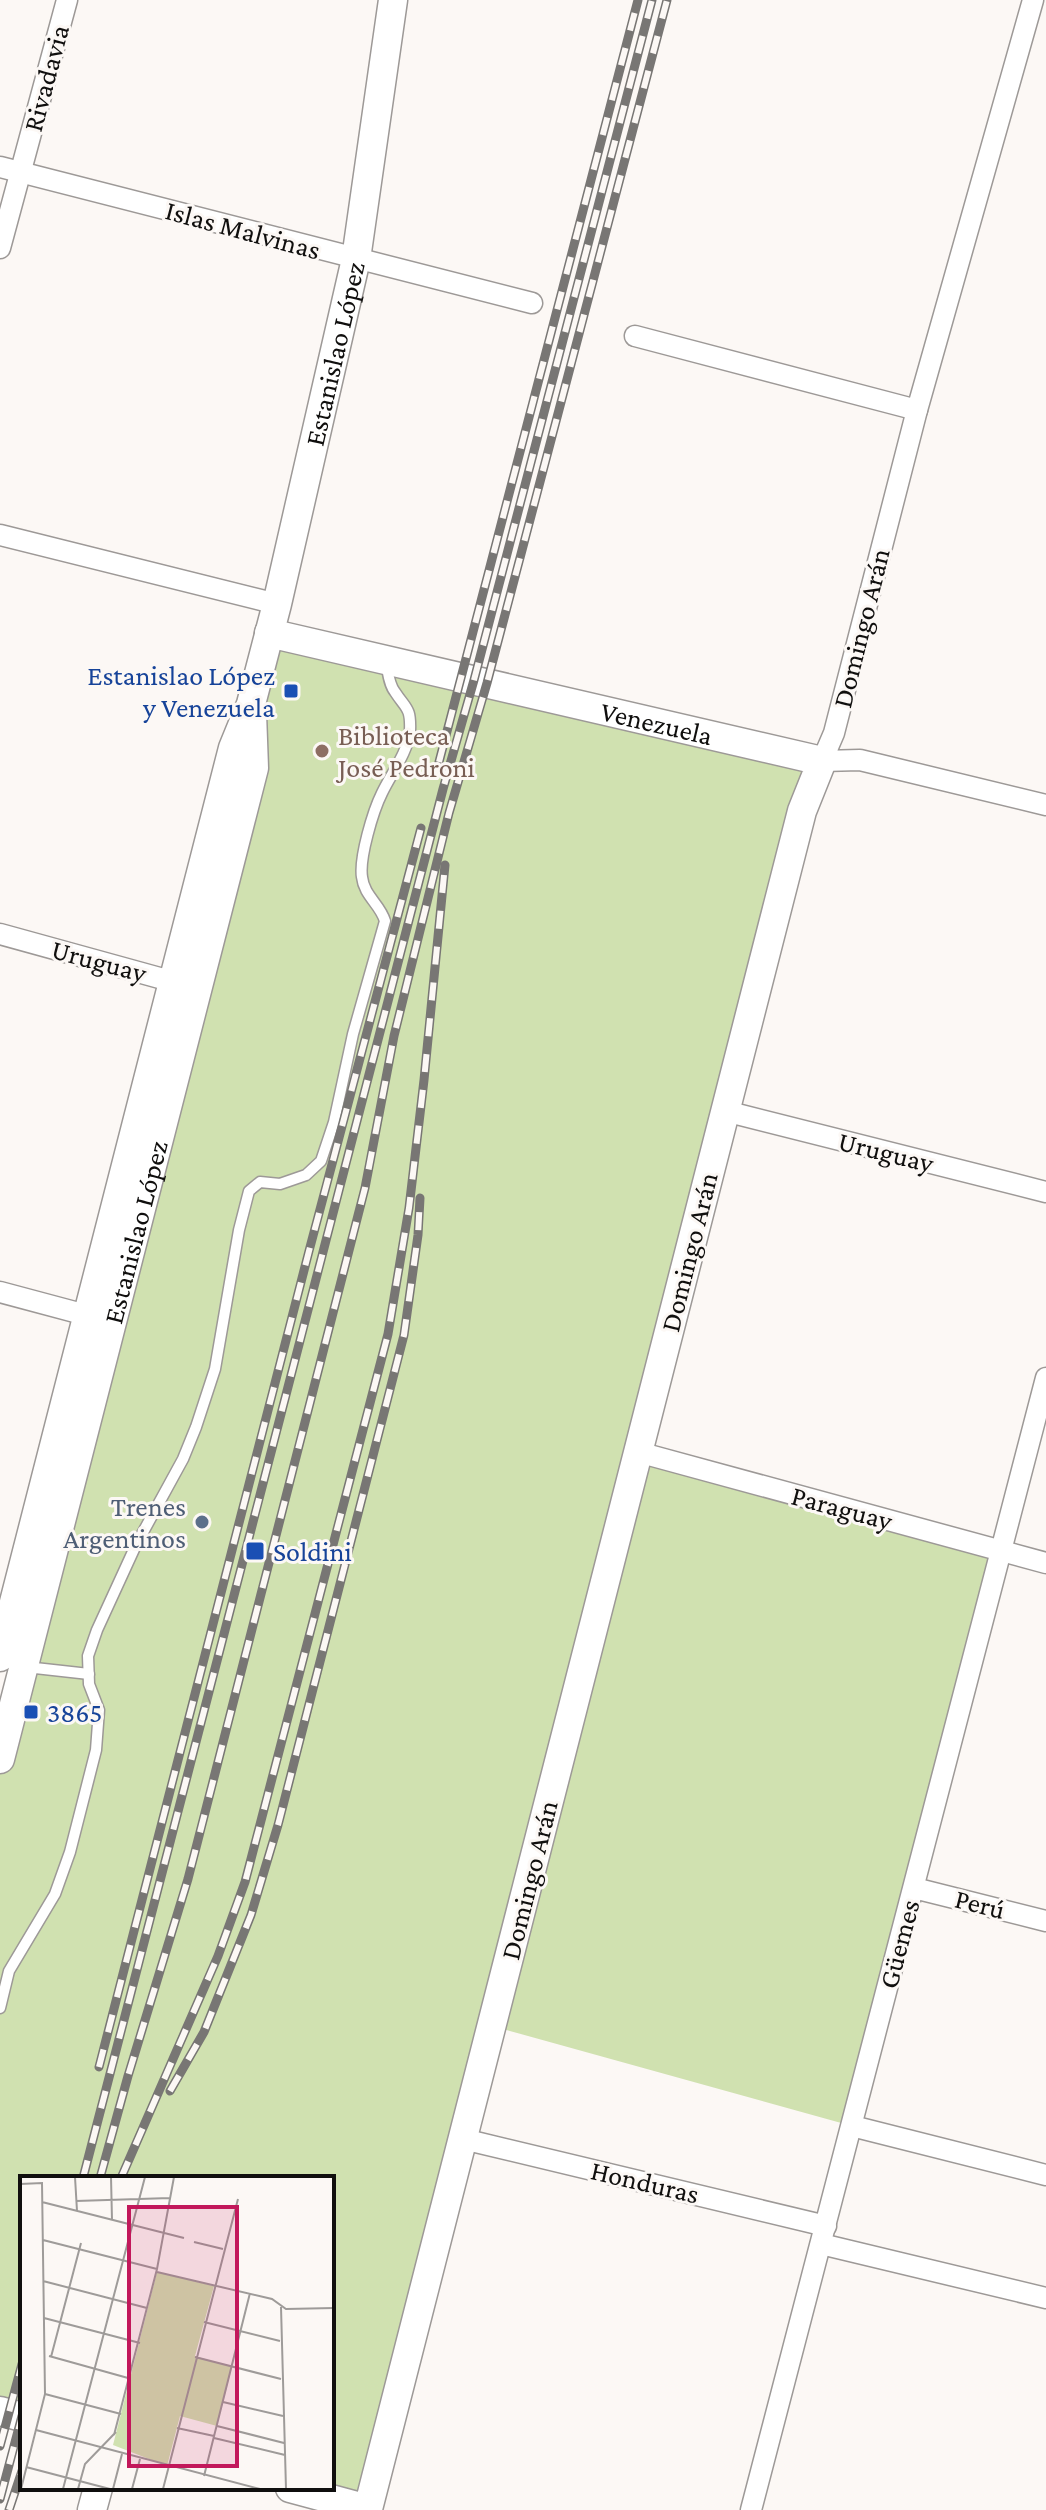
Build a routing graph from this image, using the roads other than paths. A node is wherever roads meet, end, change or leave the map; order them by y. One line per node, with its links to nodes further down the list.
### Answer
1 (67, 0): 5 (street, Rivadavia)
2 (393, 0): 7 (street, Estanislao López)
3 (1033, 0): 10 (street, Domingo Arán)
4 (0, 167): 5 (street, Islas Malvinas)
5 (21, 172): 6 (street, Rivadavia); 7 (street, Islas Malvinas)
6 (0, 248)
7 (356, 259): 8 (street, Islas Malvinas); 12 (street, Estanislao López)
8 (532, 303)
9 (635, 336): 10 (street)
10 (917, 410): 15 (street, Domingo Arán)
11 (0, 535): 12 (street)
12 (277, 604): 13 (street, Estanislao López)
13 (269, 633): 14 (street, Venezuela); 18 (street, Estanislao López)
14 (385, 659): 15 (street, Venezuela); 28 (lane)
15 (822, 761): 16 (street, Venezuela); 19 (street, Domingo Arán)
16 (1046, 805)
17 (0, 934): 18 (street, Uruguay)
18 (185, 985): 22 (street, Estanislao López)
19 (725, 1111): 20 (street, Uruguay); 24 (street, Domingo Arán)
20 (1046, 1192)
21 (0, 1292): 22 (street)
22 (100, 1318): 27 (street, Estanislao López)
23 (1046, 1378): 25 (street, Güemes)
24 (638, 1452): 25 (street, Paraguay); 34 (street, Domingo Arán)
25 (1002, 1553): 26 (street, Paraguay); 30 (street, Güemes)
26 (1046, 1563)
27 (8, 1661): 28 (lane); 29 (street, Estanislao López)
28 (89, 1674): 32 (lane)
29 (0, 1759)
30 (914, 1888): 31 (street, Perú); 33 (street, Güemes)
31 (1046, 1921)
32 (0, 2008)
33 (852, 2126): 35 (street); 36 (street, Güemes)
34 (463, 2139): 36 (street, Honduras); 43 (street, Domingo Arán)
35 (1046, 2175)
36 (823, 2235): 37 (street, Honduras); 44 (street, Güemes)
37 (1046, 2298)
38 (0, 2411): 39 (street)
39 (20, 2416)
40 (97, 2490): 42 (street)
41 (297, 2490): 43 (street)
42 (92, 2510)
43 (370, 2510)
44 (751, 2510)

